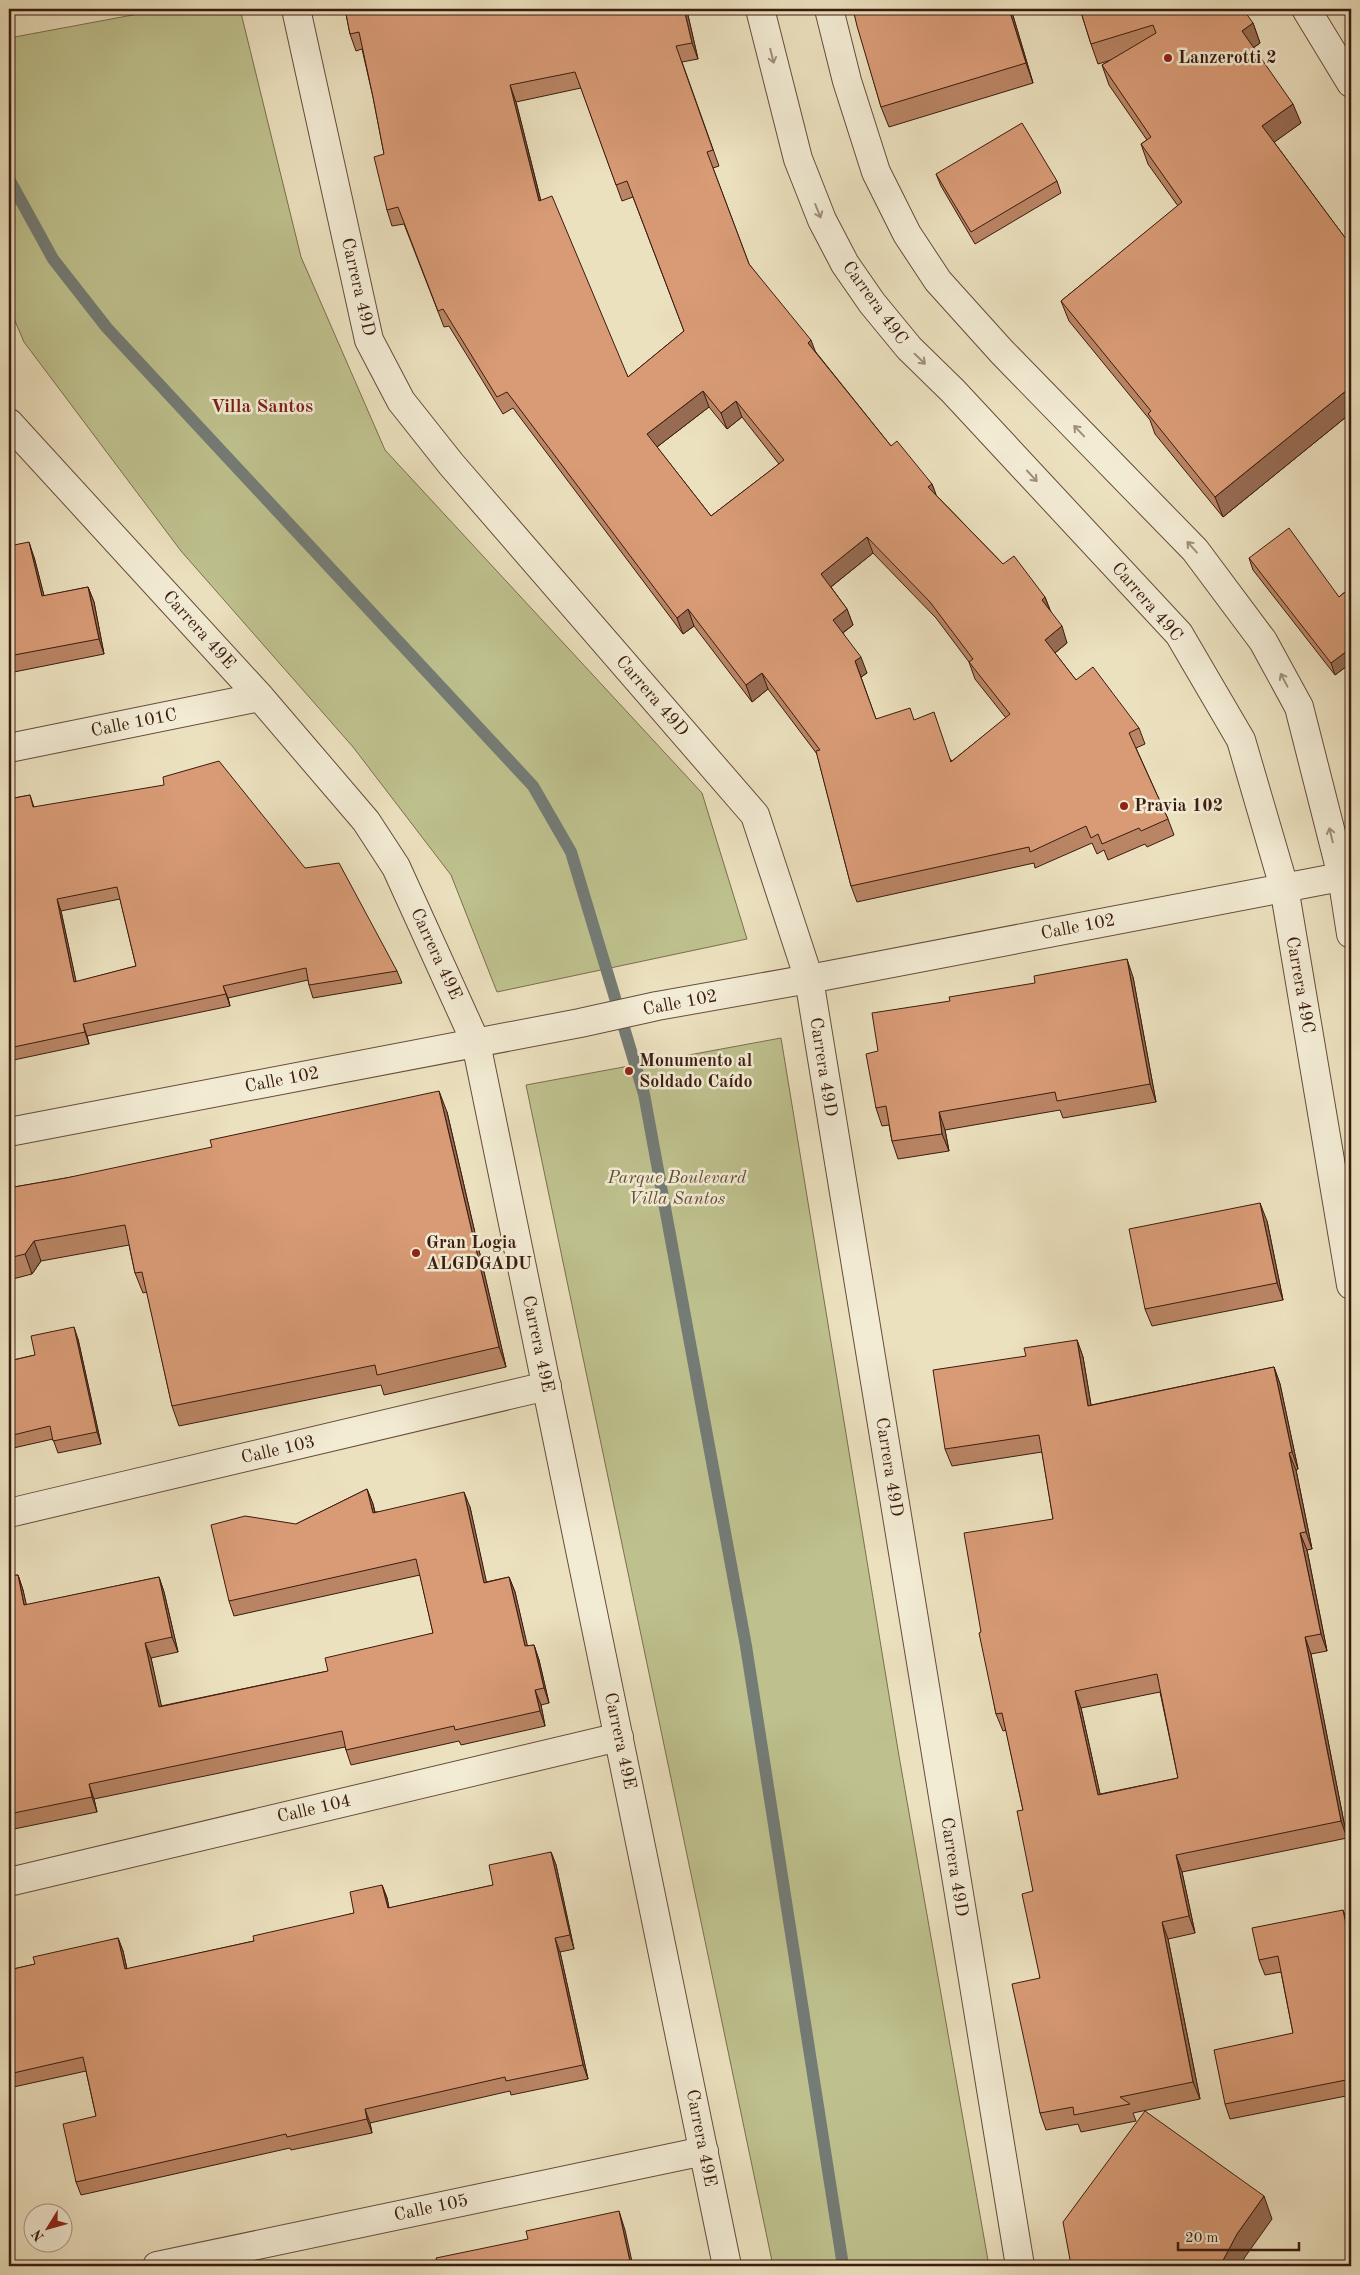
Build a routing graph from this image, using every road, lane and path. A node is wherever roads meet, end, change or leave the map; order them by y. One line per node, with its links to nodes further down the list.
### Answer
1 (296, 9): 12 (street, Carrera 49D)
2 (760, 9): 10 (street, Carrera 49C, one-way to 10)
3 (829, 9): 9 (street, one-way to 3)
4 (1306, 9): 5 (street)
5 (1351, 83)
6 (9, 423): 7 (street, Carrera 49E)
7 (260, 697): 8 (street, Calle 101C); 13 (street, Carrera 49E)
8 (9, 748)
9 (1346, 875): 10 (street, Calle 102); 11 (street)
10 (1284, 887): 12 (street, Calle 102); 15 (street, Carrera 49C)
11 (1351, 934)
12 (809, 979): 13 (street, Calle 102); 23 (street, Carrera 49D)
13 (476, 1043): 14 (street, Calle 102); 16 (street, Carrera 49E)
14 (9, 1132)
15 (1351, 1285)
16 (547, 1386): 17 (street, Calle 103); 18 (street, Carrera 49E)
17 (9, 1513)
18 (619, 1737): 19 (street, Calle 104); 20 (street, Carrera 49E)
19 (9, 1882)
20 (704, 2151): 21 (street, Calle 105); 22 (street, Carrera 49E)
21 (157, 2266)
22 (727, 2266)
23 (1020, 2266)

